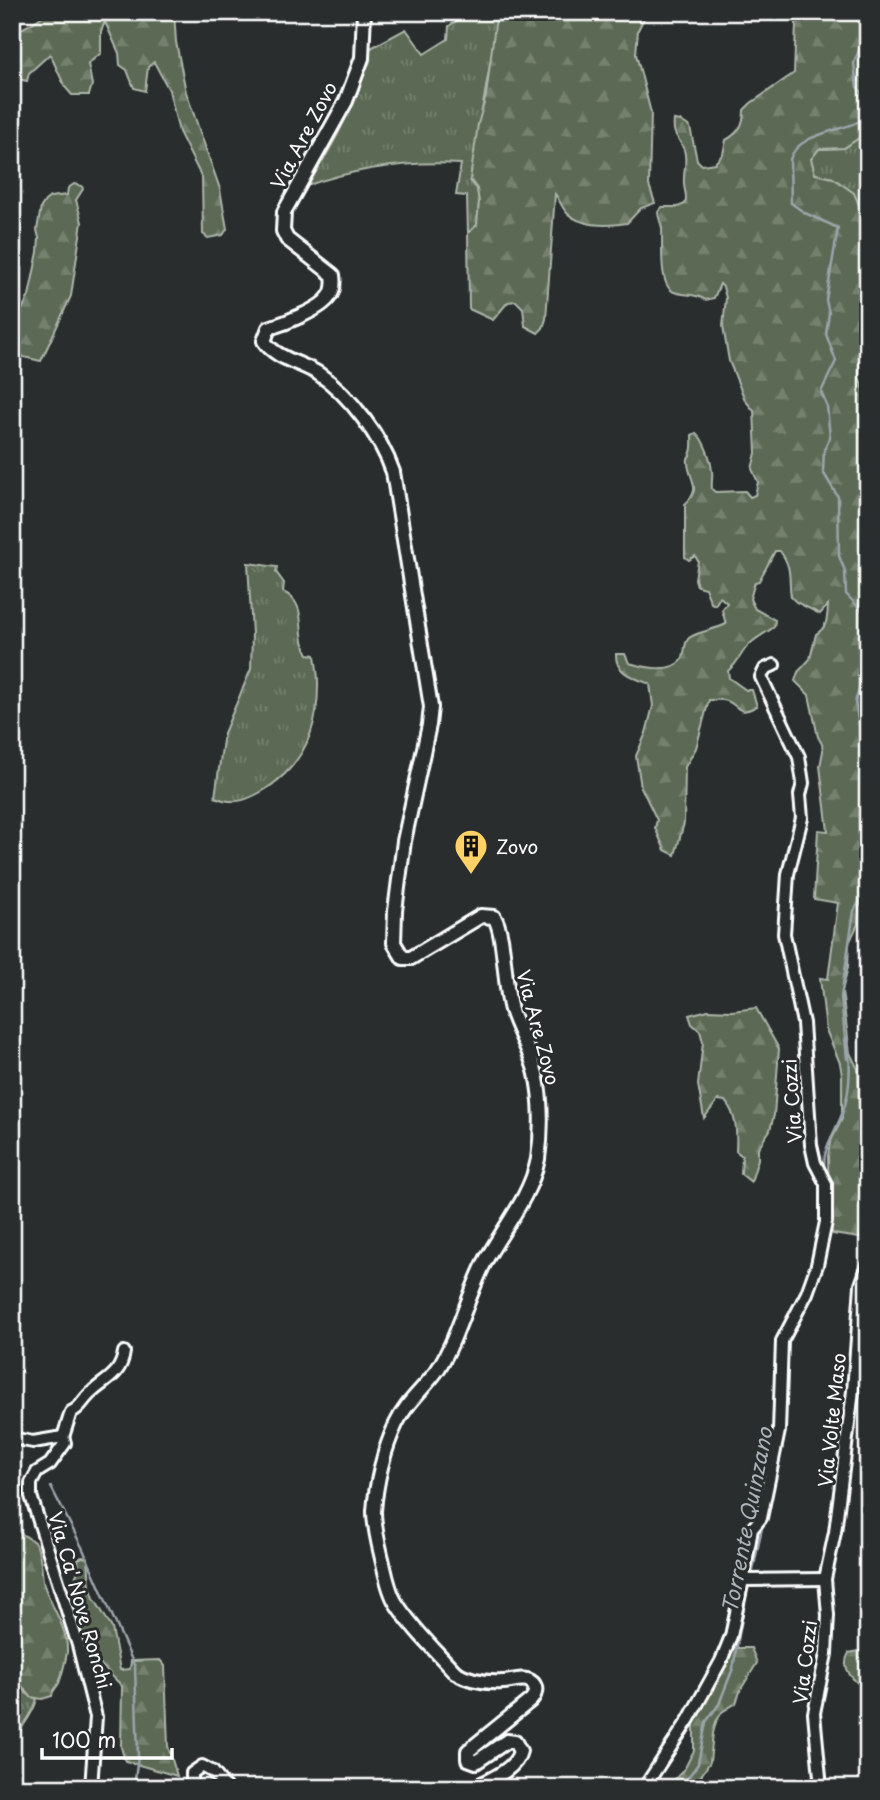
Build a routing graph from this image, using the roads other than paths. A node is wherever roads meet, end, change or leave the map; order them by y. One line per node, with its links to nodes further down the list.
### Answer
1 (364, 12): 12 (street, Via Are Zovo)
2 (774, 665): 8 (street, Via Cozzi)
3 (868, 1265): 7 (street, Via Volte Maso)
4 (124, 1352): 5 (street, Via Ca' Nove Ronchi)
5 (63, 1437): 6 (street); 9 (street, Via Ca' Nove Ronchi)
6 (12, 1438)
7 (825, 1579): 8 (street); 14 (street, Via Cozzi)
8 (748, 1580): 13 (street, Via Cozzi)
9 (91, 1788)
10 (192, 1788): 11 (street)
11 (226, 1788)
12 (474, 1788)
13 (644, 1788)
14 (821, 1788)

